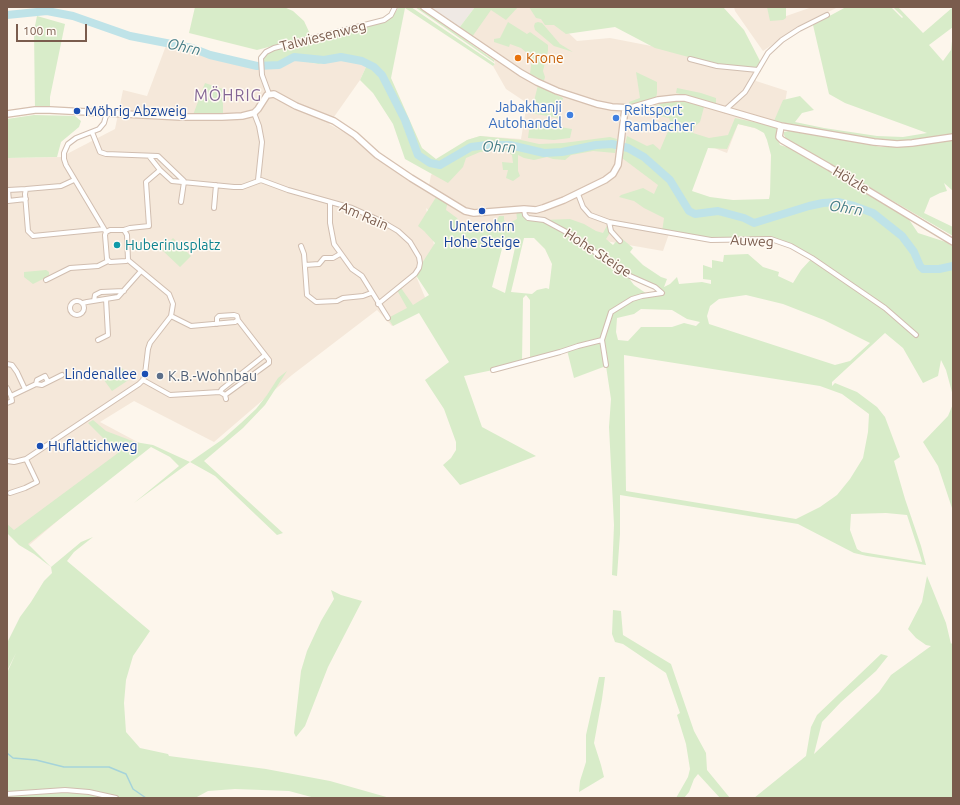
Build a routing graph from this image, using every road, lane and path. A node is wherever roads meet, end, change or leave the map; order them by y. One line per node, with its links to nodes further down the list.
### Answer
1 (395, 7): 6 (street, Talwiesenweg)
2 (424, 7): 7 (street)
3 (827, 15): 5 (street)
4 (690, 59): 5 (street)
5 (758, 70): 8 (street)
6 (269, 94): 10 (street); 28 (street)
7 (625, 108): 8 (street); 22 (street)
8 (724, 110): 12 (street)
9 (107, 112): 10 (street); 11 (street); 13 (street)
10 (254, 113): 18 (street)
11 (7, 114)
12 (781, 126): 14 (street); 33 (street, Hölzle)
13 (92, 132): 15 (street); 17 (street)
14 (953, 137)
15 (149, 156): 16 (street); 19 (street)
16 (160, 170): 19 (street); 31 (street)
17 (74, 180): 21 (street); 30 (street)
18 (258, 180): 20 (street); 26 (street, Am Rain)
19 (184, 182): 20 (street); 25 (street)
20 (216, 185): 27 (street)
21 (26, 189): 23 (street); 24 (street)
22 (578, 194): 28 (street); 29 (street, Auweg)
23 (26, 200): 24 (street); 30 (street)
24 (8, 201)
25 (181, 202)
26 (330, 203): 35 (street); 46 (street, Am Rain)
27 (214, 208)
28 (524, 209): 53 (street, Hohe Steige)
29 (609, 222): 32 (street); 51 (street, Auweg)
30 (105, 230): 31 (street); 37 (street)
31 (124, 230): 36 (street)
32 (620, 241)
33 (953, 242)
34 (301, 246): 38 (street)
35 (340, 254): 38 (street); 42 (street)
36 (128, 260): 37 (street); 39 (street)
37 (108, 261): 40 (street)
38 (305, 265): 42 (street)
39 (140, 271): 41 (street); 47 (street)
40 (46, 280)
41 (124, 291): 43 (street); 44 (street)
42 (371, 293): 46 (street)
43 (106, 299): 44 (street); 52 (street)
44 (94, 301): 45 (street)
45 (83, 304)
46 (378, 304): 48 (street)
47 (171, 316): 50 (street); 59 (street)
48 (388, 318)
49 (238, 320): 50 (street); 50 (street); 54 (street)
50 (217, 324)
51 (916, 335)
52 (98, 340)
53 (602, 340): 56 (street, Hohe Steige); 57 (street)
54 (265, 355): 62 (street); 62 (street)
55 (7, 364): 61 (street)
56 (606, 365)
57 (493, 370)
58 (62, 375): 61 (street)
59 (143, 380): 62 (street); 65 (street)
60 (7, 388): 63 (street)
61 (25, 389): 63 (street)
62 (220, 392)
63 (11, 396): 64 (street)
64 (7, 403)
65 (26, 460): 66 (street); 67 (street)
66 (7, 462)
67 (10, 493)
68 (7, 794): 69 (street)
69 (116, 798)

